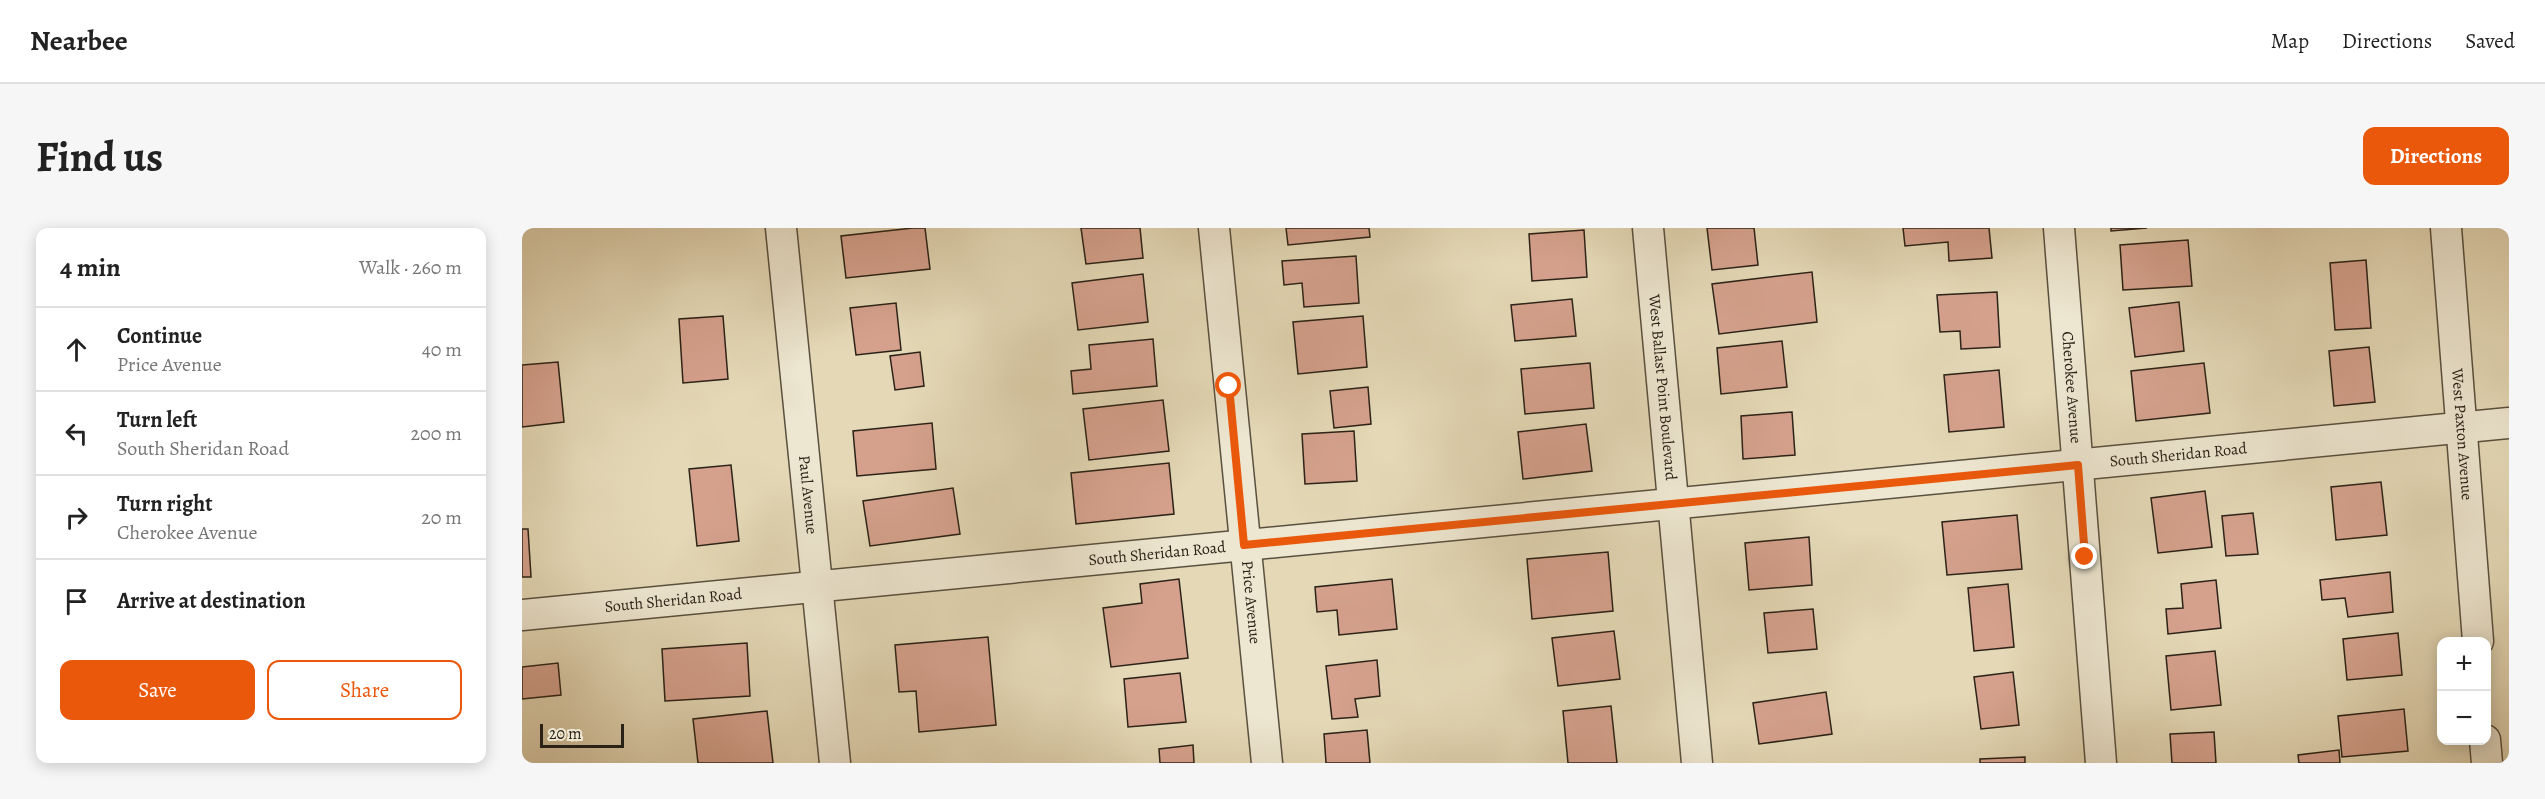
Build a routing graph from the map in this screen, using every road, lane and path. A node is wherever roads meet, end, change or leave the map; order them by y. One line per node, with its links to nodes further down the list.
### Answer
1 (781, 228): 11 (street, Paul Avenue)
2 (1214, 228): 10 (street, Price Avenue)
3 (1648, 228): 9 (street, West Ballast Point Boulevard)
4 (2059, 228): 8 (street, Cherokee Avenue)
5 (2446, 228): 7 (street, West Paxton Avenue)
6 (2509, 423): 7 (street, South Sheridan Road)
7 (2462, 427): 8 (street, South Sheridan Road); 13 (street, West Paxton Avenue)
8 (2078, 465): 9 (street, South Sheridan Road); 18 (street, Cherokee Avenue)
9 (1674, 503): 10 (street, South Sheridan Road); 17 (street, West Ballast Point Boulevard)
10 (1244, 545): 11 (street, South Sheridan Road); 16 (street, Price Avenue)
11 (816, 585): 12 (street, South Sheridan Road); 15 (street, Paul Avenue)
12 (522, 615)
13 (2478, 637)
14 (2485, 745): 19 (street)
15 (835, 763)
16 (1267, 763)
17 (1697, 763)
18 (2101, 763)
19 (2487, 763)

